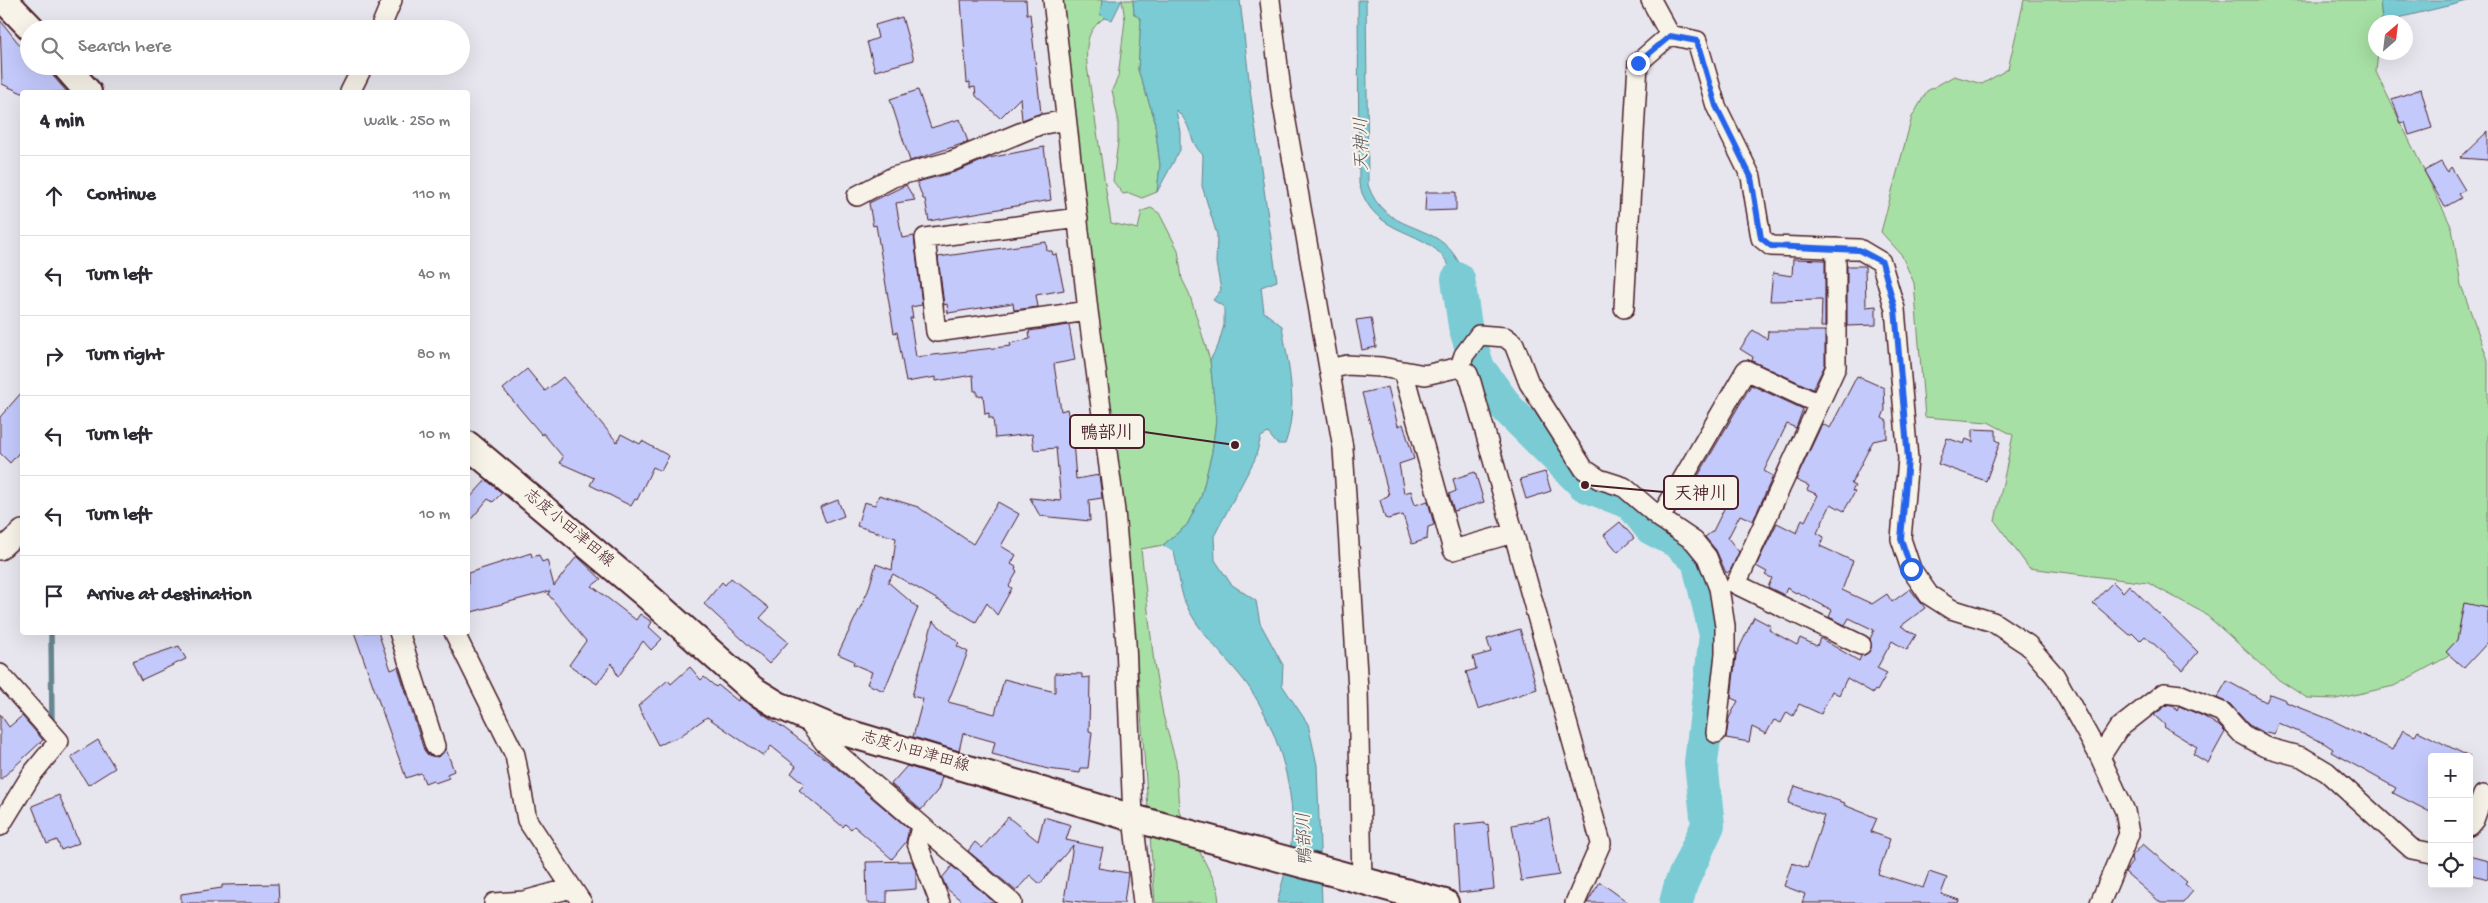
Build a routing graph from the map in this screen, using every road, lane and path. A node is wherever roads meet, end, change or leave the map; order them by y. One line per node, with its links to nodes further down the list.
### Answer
1 (4, 0): 6 (main road)
2 (392, 0): 7 (street)
3 (1053, 0): 13 (street)
4 (1270, 0): 20 (street)
5 (1651, 0): 8 (street)
6 (23, 20)
7 (384, 20)
8 (1670, 36): 16 (street); 17 (street)
9 (73, 75): 11 (main road)
10 (358, 75): 12 (street)
11 (86, 90)
12 (351, 90)
13 (1066, 120): 14 (street); 15 (street)
14 (857, 196)
15 (1078, 218): 18 (street); 18 (street)
16 (1836, 248): 22 (street); 36 (street)
17 (1624, 308)
18 (1088, 311): 38 (street)
19 (1460, 360): 21 (street); 24 (street); 26 (street)
20 (1329, 369): 21 (street); 43 (street)
21 (1403, 371): 26 (street)
22 (1818, 404): 24 (street); 28 (street)
23 (470, 447): 33 (main road, 志度小田津田線)
24 (1660, 518): 28 (street)
25 (20, 532): 27 (street)
26 (1506, 536): 51 (street)
27 (0, 550)
28 (1727, 586): 31 (street); 34 (street)
29 (400, 635): 35 (street)
30 (455, 635): 44 (street)
31 (1861, 645)
32 (0, 674): 40 (street)
33 (806, 718): 38 (main road, 志度小田津田線); 41 (street)
34 (1716, 733)
35 (435, 746)
36 (2100, 757): 42 (street); 52 (street)
37 (2488, 797): 39 (street)
38 (1138, 820): 43 (main road, 志度小田津田線); 49 (street)
39 (2473, 821)
40 (0, 826)
41 (921, 827): 47 (street); 48 (street)
42 (2428, 852)
43 (1356, 886): 50 (main road, 志度小田津田線)
44 (571, 888): 45 (street); 46 (street)
45 (494, 903)
46 (582, 903)
47 (940, 903)
48 (1012, 903)
49 (1143, 903)
50 (1445, 903)
51 (1575, 903)
52 (2100, 903)

